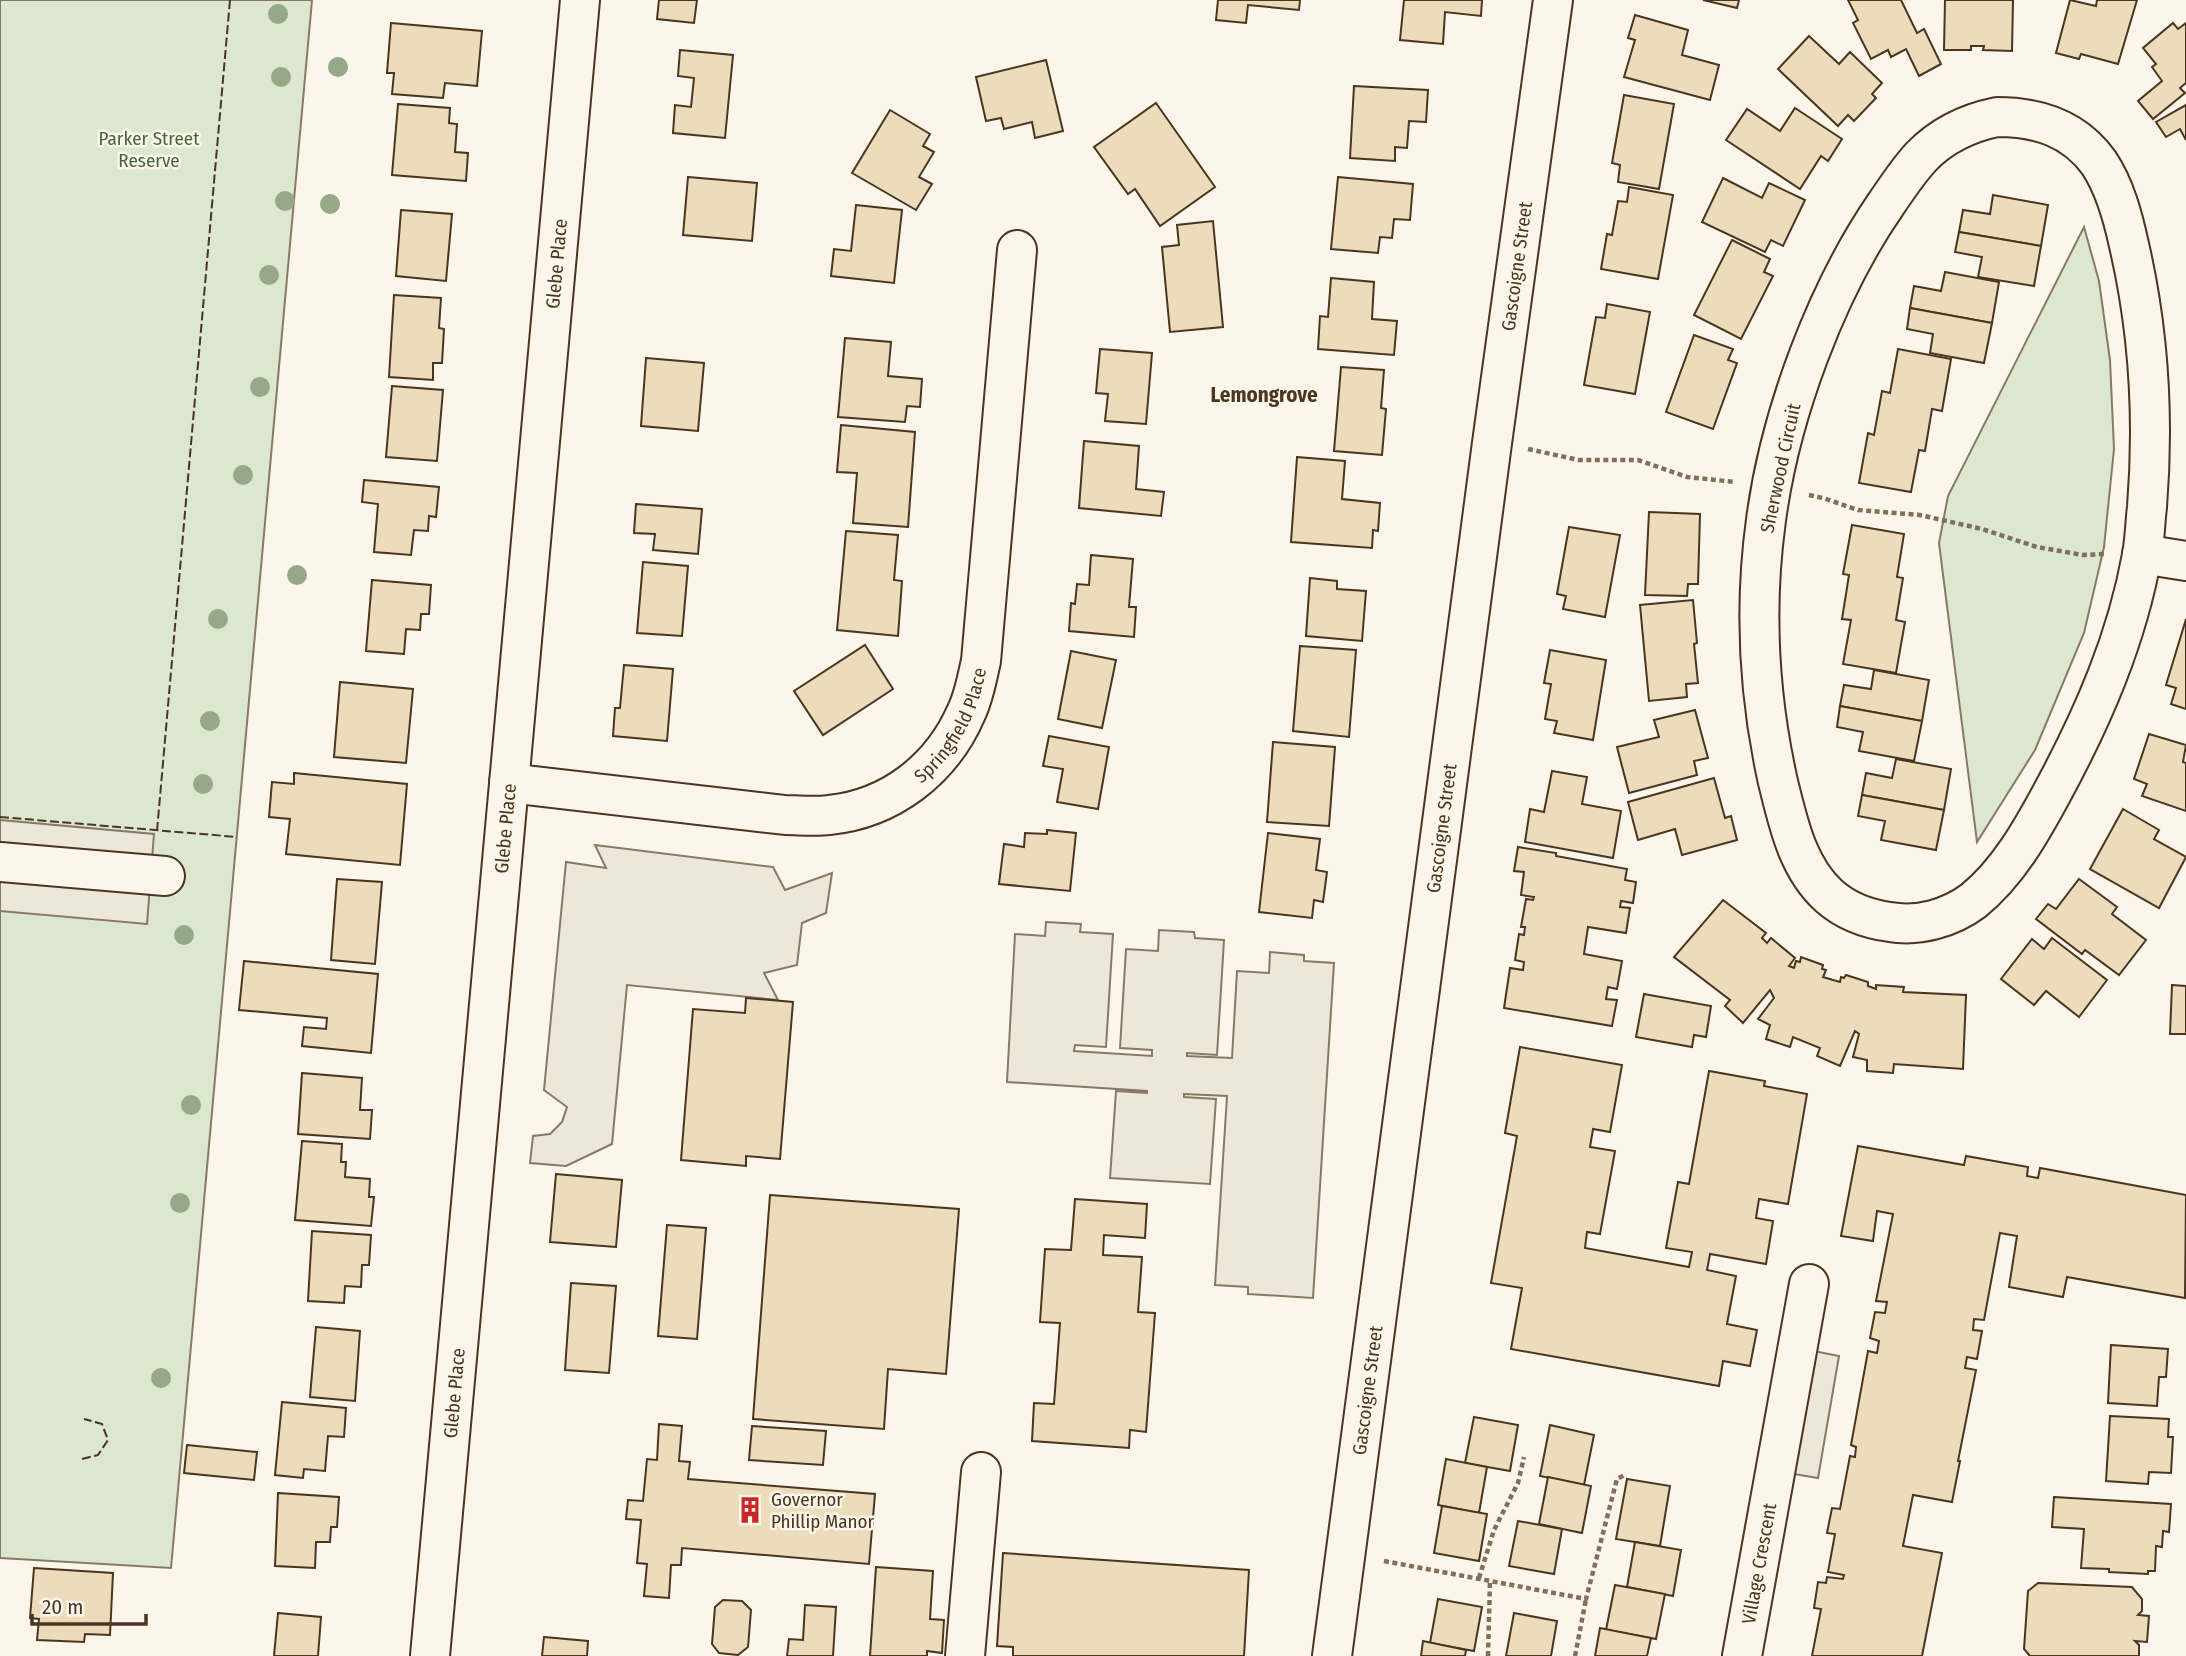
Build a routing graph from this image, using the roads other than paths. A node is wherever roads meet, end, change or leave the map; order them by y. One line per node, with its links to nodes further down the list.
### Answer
1 (580, 0): 6 (street, Glebe Place)
2 (1553, 0): 13 (street, Gascoigne Street)
3 (1017, 250): 6 (street, Springfield Place)
4 (2142, 554): 4 (street, Sherwood Circuit); 5 (street)
5 (2186, 561)
6 (509, 783): 11 (street, Glebe Place)
7 (0, 862): 8 (street)
8 (165, 876)
9 (1809, 1284): 14 (street, Village Crescent)
10 (981, 1472): 12 (street)
11 (430, 1656)
12 (965, 1656)
13 (1332, 1656)
14 (1742, 1656)

